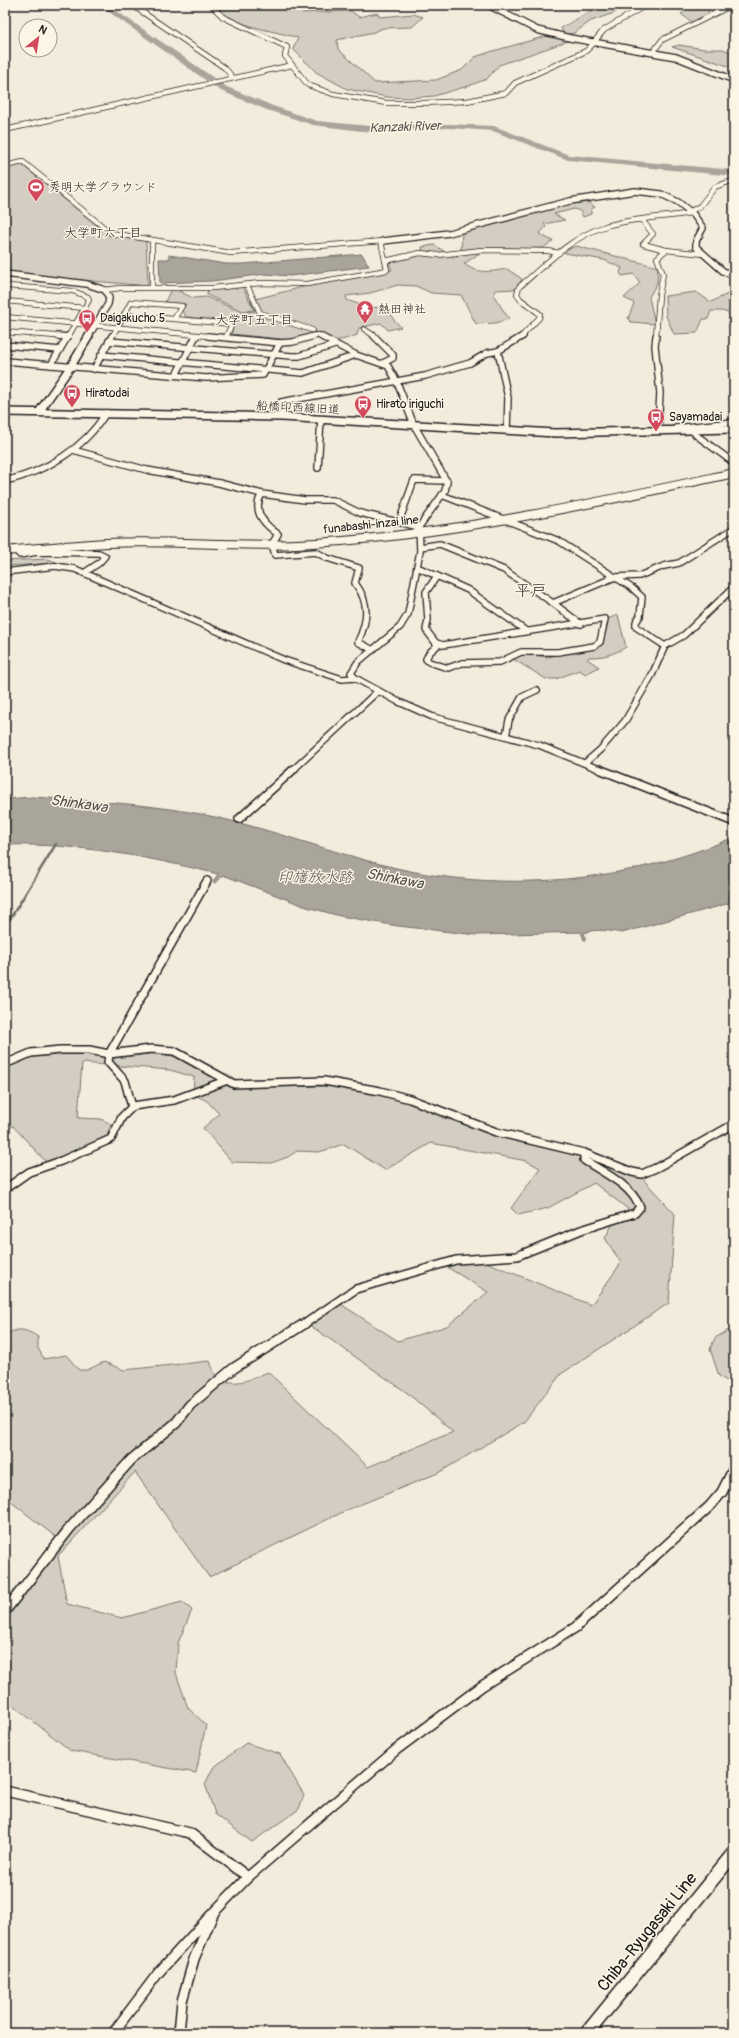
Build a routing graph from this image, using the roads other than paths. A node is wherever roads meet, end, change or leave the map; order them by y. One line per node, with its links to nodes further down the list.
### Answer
1 (132, 5): 9 (street)
2 (210, 5): 8 (street)
3 (488, 5): 6 (street)
4 (646, 5): 6 (street)
5 (732, 5): 7 (street)
6 (595, 42): 7 (street); 8 (street)
7 (653, 52): 10 (street)
8 (292, 65): 9 (street)
9 (233, 78): 11 (street)
10 (734, 80)
11 (5, 130)
12 (5, 166): 16 (street)
13 (734, 180): 14 (street)
14 (690, 212): 15 (street); 17 (street); 20 (street)
15 (642, 220): 18 (street); 19 (street)
16 (152, 240): 17 (street); 27 (street)
17 (382, 241): 21 (street)
18 (666, 250): 20 (street); 71 (street)
19 (559, 253): 21 (street); 49 (street)
20 (704, 254): 24 (street)
21 (385, 261): 25 (street)
22 (5, 274): 23 (street)
23 (16, 276): 26 (street); 28 (street)
24 (734, 276)
25 (247, 285): 27 (street); 38 (street)
26 (6, 288): 30 (street)
27 (152, 288): 28 (street)
28 (105, 290): 35 (street)
29 (5, 301): 30 (street)
30 (85, 308): 34 (street)
31 (124, 315): 33 (street); 33 (street); 36 (street)
32 (5, 317): 34 (street)
33 (174, 319): 42 (street)
34 (76, 324): 35 (street); 41 (street)
35 (95, 326): 36 (street); 57 (street)
36 (116, 328): 40 (street); 43 (street)
37 (364, 328): 55 (street)
38 (312, 330)
39 (5, 332): 41 (street)
40 (197, 335): 42 (street); 47 (street)
41 (68, 337): 48 (street)
42 (226, 337): 44 (street)
43 (109, 341): 47 (street); 50 (street)
44 (280, 343): 45 (street); 51 (street)
45 (335, 345): 51 (street); 52 (street)
46 (5, 346): 48 (street)
47 (190, 348): 51 (street); 54 (street)
48 (60, 350): 56 (street)
49 (498, 351): 61 (street); 70 (street)
50 (101, 355): 54 (street); 58 (street)
51 (274, 355): 59 (street)
52 (356, 355): 55 (street); 59 (street)
53 (5, 361): 56 (street)
54 (183, 361): 59 (street); 60 (street)
55 (383, 363): 61 (street)
56 (51, 365): 57 (street)
57 (71, 366): 58 (street); 63 (street)
58 (94, 368): 60 (street)
59 (266, 369): 60 (street)
60 (176, 375)
61 (396, 380): 65 (street); 68 (street)
62 (5, 412): 63 (street, 船橋印西線旧道)
63 (39, 412): 64 (street, 船橋印西線旧道)
64 (106, 413): 65 (street, 船橋印西線旧道); 73 (street)
65 (282, 417): 66 (street, 船橋印西線旧道)
66 (321, 419): 68 (street, 船橋印西線旧道); 75 (street)
67 (734, 422): 71 (street)
68 (414, 425): 70 (street, 船橋印西線旧道); 78 (street)
69 (734, 429): 72 (street, 船橋印西線旧道)
70 (507, 430): 71 (street, 船橋印西線旧道)
71 (658, 430): 72 (street, 船橋印西線旧道)
72 (692, 430): 74 (street)
73 (73, 450): 77 (street); 79 (street)
74 (734, 462)
75 (318, 468)
76 (734, 473): 81 (main road, funabashi-inzai line)
77 (5, 481)
78 (447, 481): 80 (street); 82 (street)
79 (262, 494): 82 (street); 85 (street)
80 (442, 495): 81 (street); 84 (street)
81 (502, 519): 84 (main road, funabashi-inzai line); 93 (street)
82 (399, 522): 84 (street)
83 (734, 528): 93 (street)
84 (418, 530): 85 (main road, funabashi-inzai line); 86 (street)
85 (272, 544): 87 (main road, funabashi-inzai line); 100 (street)
86 (420, 547): 89 (street); 95 (street)
87 (15, 550): 88 (main road, funabashi-inzai line); 91 (street)
88 (5, 551)
89 (417, 567): 92 (street); 100 (street)
90 (5, 572): 91 (street)
91 (84, 573): 101 (street)
92 (437, 576): 97 (street); 98 (street)
93 (615, 577): 95 (street); 99 (street)
94 (734, 587): 99 (street)
95 (553, 603): 96 (street)
96 (581, 624): 97 (street); 98 (street)
97 (526, 631): 98 (street)
98 (439, 644)
99 (666, 646): 105 (street)
100 (373, 650): 101 (street)
101 (355, 678): 103 (street)
102 (537, 690): 104 (street)
103 (378, 691): 104 (street); 106 (street)
104 (506, 736): 105 (street)
105 (585, 763): 107 (street)
106 (239, 818)
107 (734, 822)
108 (207, 881): 109 (street)
109 (109, 1054): 110 (street); 111 (street); 112 (street)
110 (5, 1064)
111 (225, 1080): 112 (street); 114 (street)
112 (132, 1107): 115 (street)
113 (734, 1124): 114 (street)
114 (584, 1153): 117 (street)
115 (5, 1189)
116 (734, 1468): 120 (street)
117 (5, 1611)
118 (5, 1791): 120 (street)
119 (734, 1853): 124 (main road, Chiba-Ryugasaki Line)
120 (248, 1876): 121 (street)
121 (214, 1912): 122 (street); 123 (street)
122 (114, 2033)
123 (179, 2033)
124 (587, 2033)

